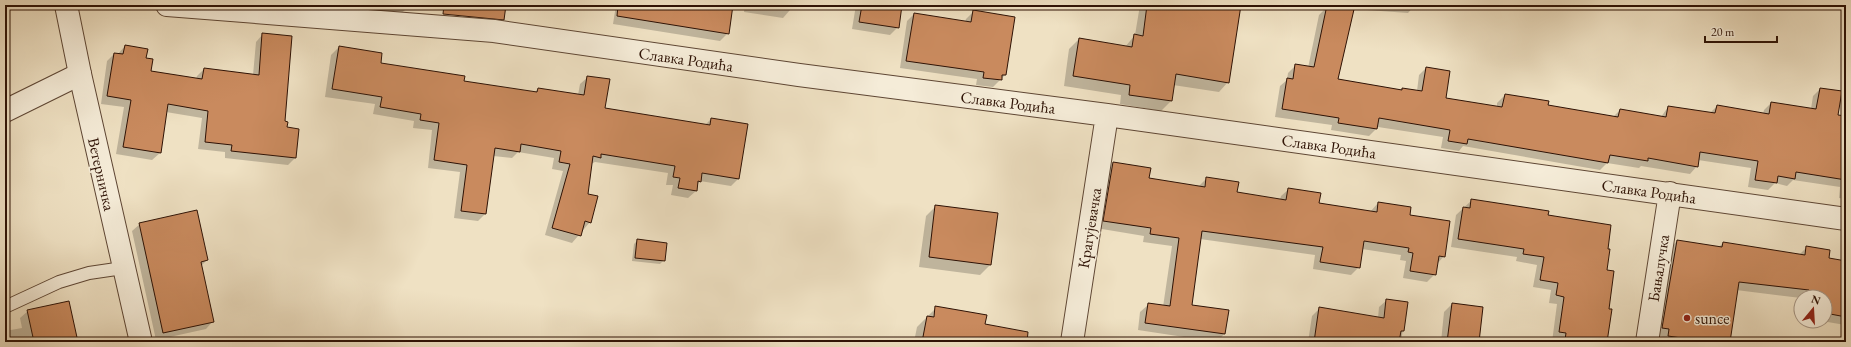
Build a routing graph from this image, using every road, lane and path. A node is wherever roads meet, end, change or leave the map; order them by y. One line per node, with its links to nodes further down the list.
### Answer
1 (66, 5): 3 (street, Ветерничка)
2 (167, 5): 5 (street, Славка Родића)
3 (80, 74): 4 (street); 8 (street, Ветерничка)
4 (5, 112)
5 (1107, 115): 6 (street, Славка Родића); 11 (street, Крагујевачка)
6 (1670, 193): 7 (street, Славка Родића); 12 (street, Бањалучка)
7 (1846, 219)
8 (123, 268): 9 (lane); 10 (street, Ветерничка)
9 (5, 308)
10 (141, 342)
11 (1072, 342)
12 (1647, 342)

